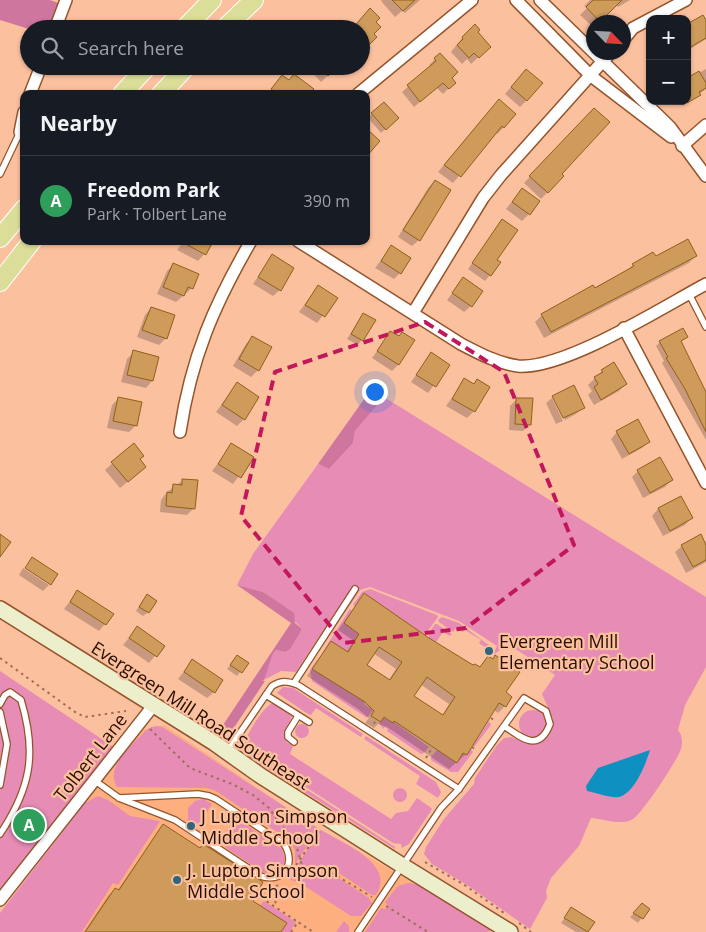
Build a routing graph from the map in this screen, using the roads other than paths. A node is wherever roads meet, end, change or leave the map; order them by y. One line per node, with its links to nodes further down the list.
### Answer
1 (66, 0): 8 (street)
2 (212, 0): 9 (main road)
3 (254, 0): 10 (main road)
4 (472, 0): 20 (street)
5 (516, 0): 16 (street)
6 (540, 0): 12 (street)
7 (686, 0): 11 (street)
8 (58, 20)
9 (193, 20)
10 (233, 20)
11 (631, 30)
12 (602, 62): 16 (street); 23 (street)
13 (37, 75): 17 (street)
14 (140, 75): 18 (main road)
15 (179, 75): 19 (main road)
16 (591, 76): 23 (street); 34 (street)
17 (32, 90)
18 (126, 90)
19 (165, 90)
20 (363, 90)
21 (706, 125): 23 (street)
22 (20, 132): 24 (lane)
23 (682, 146): 25 (street)
24 (0, 174)
25 (706, 176)
26 (20, 214): 27 (main road)
27 (0, 238)
28 (29, 245): 31 (main road)
29 (249, 245): 37 (street)
30 (304, 245): 34 (street)
31 (0, 282)
32 (706, 284): 33 (street)
33 (688, 293): 35 (street); 36 (lane)
34 (413, 313): 35 (street)
35 (624, 328): 38 (street)
36 (706, 328)
37 (180, 432)
38 (706, 483)
39 (355, 589): 41 (lane)
40 (0, 609): 44 (main road, Evergreen Mill Road Southeast)
41 (294, 683): 42 (lane); 53 (lane)
42 (266, 694): 46 (lane); 50 (lane)
43 (0, 704): 55 (lane)
44 (153, 706): 50 (main road, Evergreen Mill Road Southeast); 51 (street, Tolbert Lane)
45 (0, 712): 52 (lane)
46 (298, 716): 47 (lane); 49 (lane)
47 (309, 722)
48 (504, 726): 48 (lane); 53 (lane)
49 (294, 742)
50 (227, 752): 56 (main road, Evergreen Mill Road Southeast)
51 (94, 780): 54 (lane); 57 (street, Tolbert Lane)
52 (0, 784)
53 (459, 790): 56 (lane)
54 (119, 798): 54 (lane)
55 (0, 834)
56 (403, 866): 58 (main road, Evergreen Mill Road Southeast); 59 (lane)
57 (0, 900)
58 (513, 924)
59 (358, 932)

